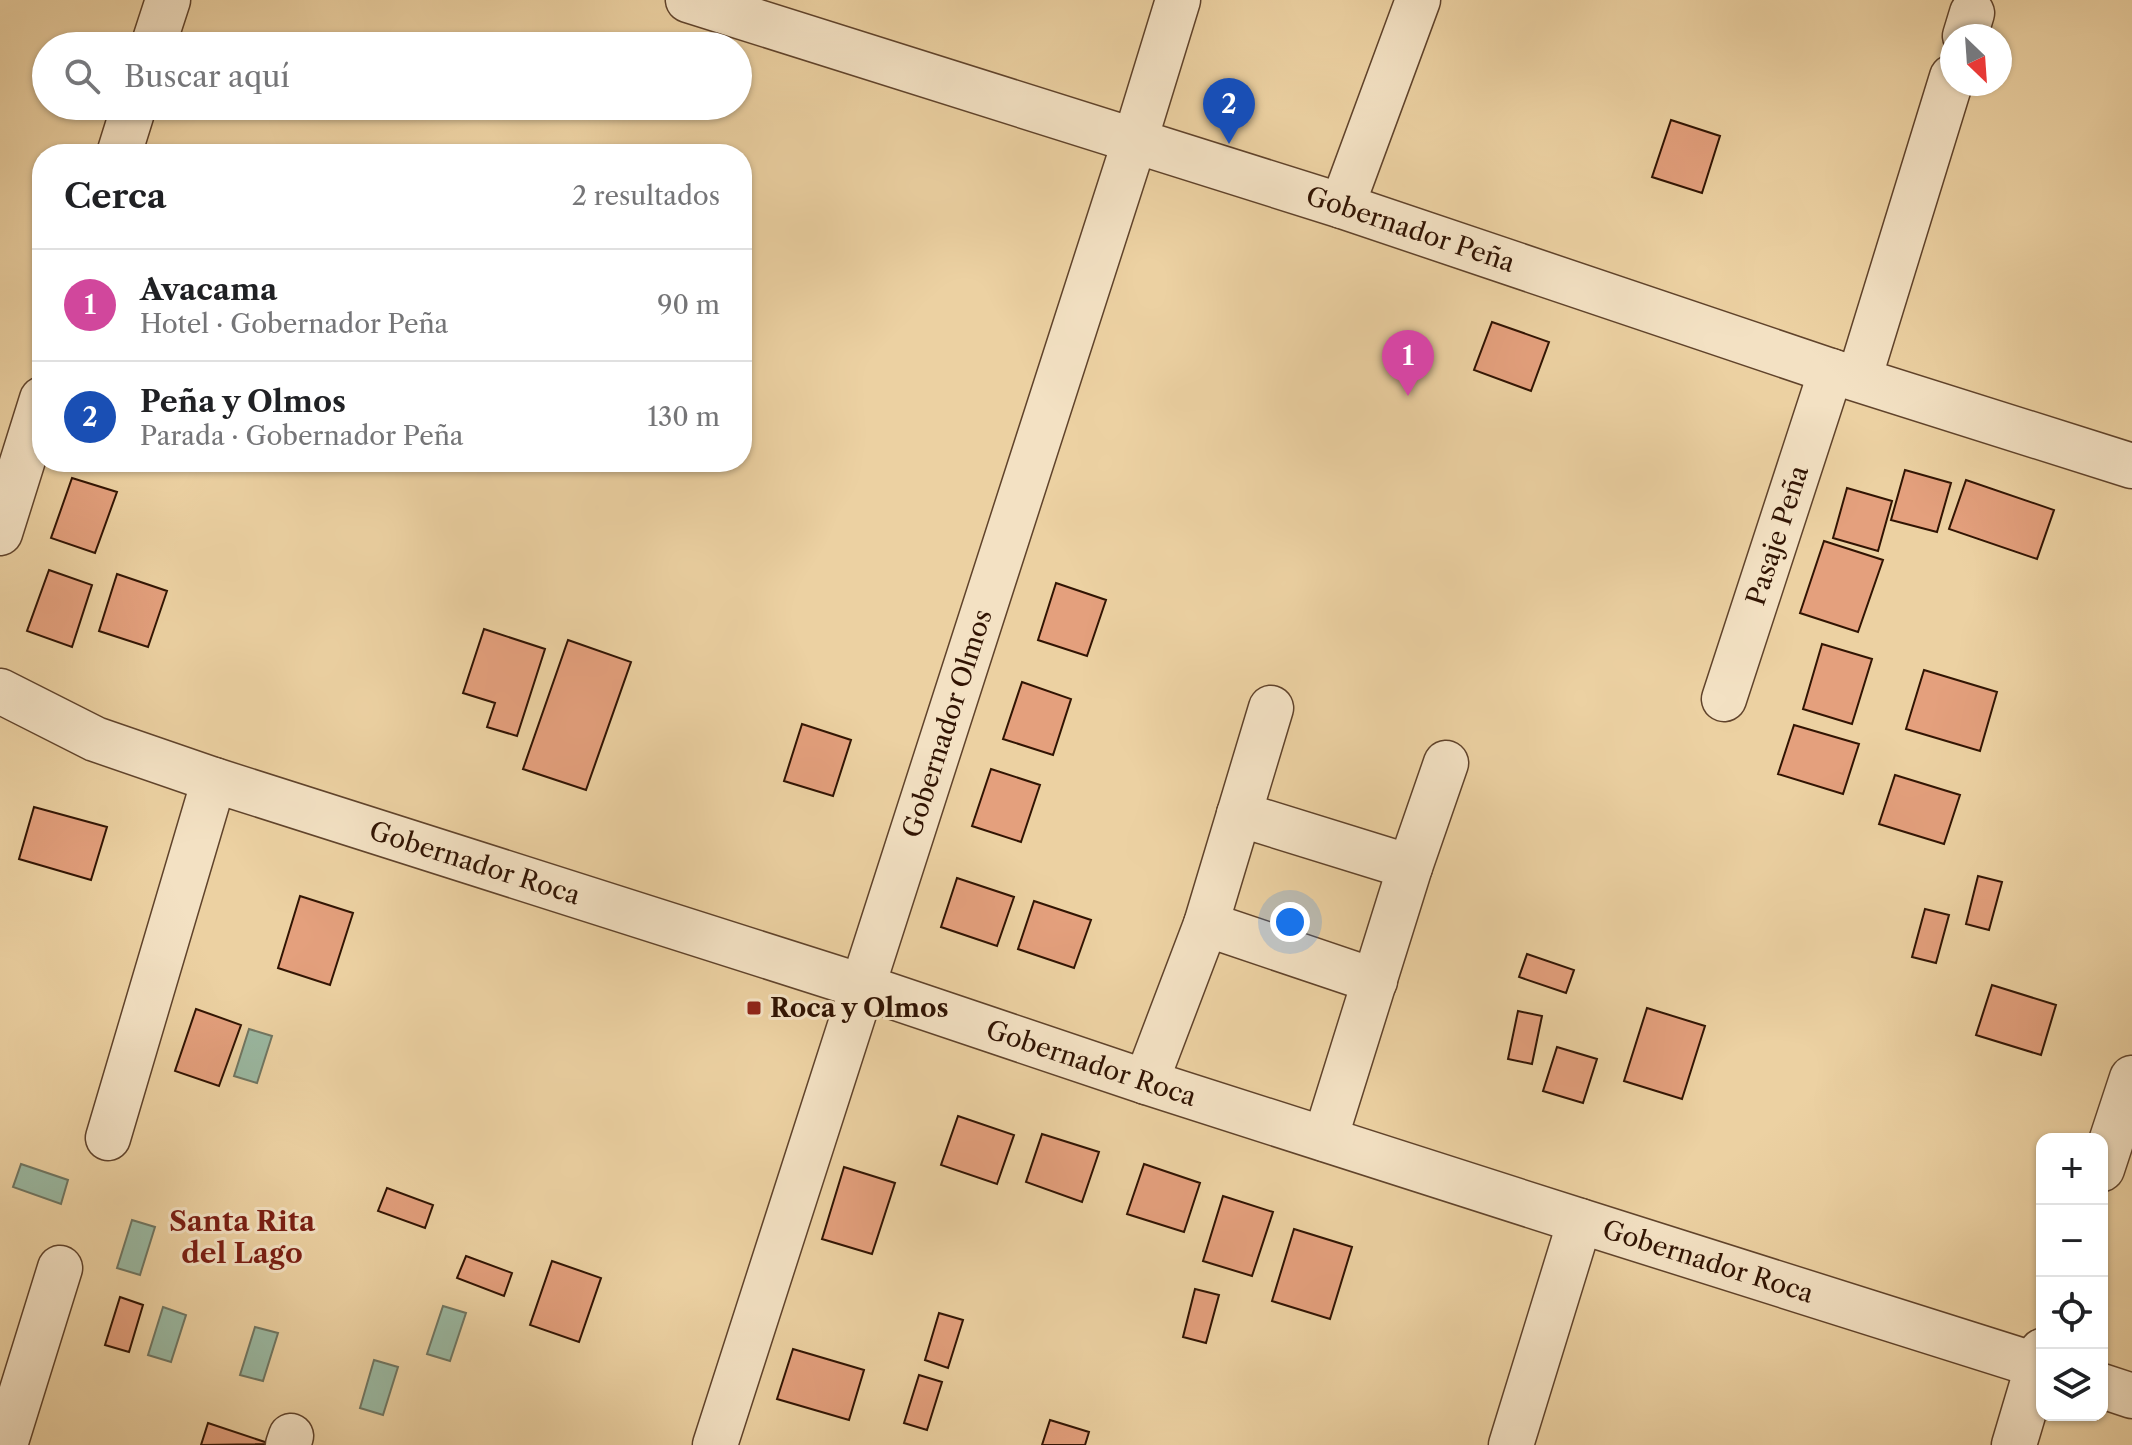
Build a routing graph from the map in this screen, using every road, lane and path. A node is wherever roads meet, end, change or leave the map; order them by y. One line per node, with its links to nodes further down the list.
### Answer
1 (168, 0): 5 (street)
2 (688, 0): 8 (street, Gobernador Peña)
3 (1178, 0): 8 (street, Gobernador Olmos)
4 (1418, 0): 10 (street)
5 (158, 32)
6 (1945, 96): 11 (street, Pasaje Peña)
7 (130, 120): 9 (street)
8 (1135, 140): 10 (street, Gobernador Peña); 26 (street, Gobernador Olmos)
9 (122, 144)
10 (1342, 206): 11 (street, Gobernador Peña)
11 (1845, 375): 13 (street, Gobernador Peña); 16 (street, Pasaje Peña)
12 (32, 431): 14 (street)
13 (2132, 466)
14 (0, 533)
15 (0, 691): 19 (street, Gobernador Roca)
16 (1724, 699)
17 (1271, 708): 22 (street)
18 (0, 723): 19 (street, Gobernador Roca)
19 (95, 739): 21 (street, Gobernador Roca)
20 (1446, 763): 23 (street)
21 (214, 780): 26 (street, Gobernador Roca); 29 (street)
22 (1239, 814): 23 (street); 24 (street)
23 (1410, 867): 25 (street)
24 (1206, 924): 25 (street); 28 (street)
25 (1375, 981): 30 (street)
26 (861, 986): 28 (street, Gobernador Roca); 39 (street, Gobernador Olmos)
27 (2132, 1078): 31 (street)
28 (1146, 1082): 30 (street, Gobernador Roca)
29 (108, 1138)
30 (1325, 1139): 32 (street, Gobernador Roca)
31 (2108, 1151)
32 (1580, 1221): 34 (street, Gobernador Roca); 40 (street)
33 (60, 1268): 38 (street)
34 (2036, 1360)
35 (2036, 1374): 41 (street)
36 (2108, 1388): 37 (street)
37 (2132, 1396)
38 (5, 1445)
39 (715, 1445)
40 (1511, 1445)
41 (2014, 1445)

